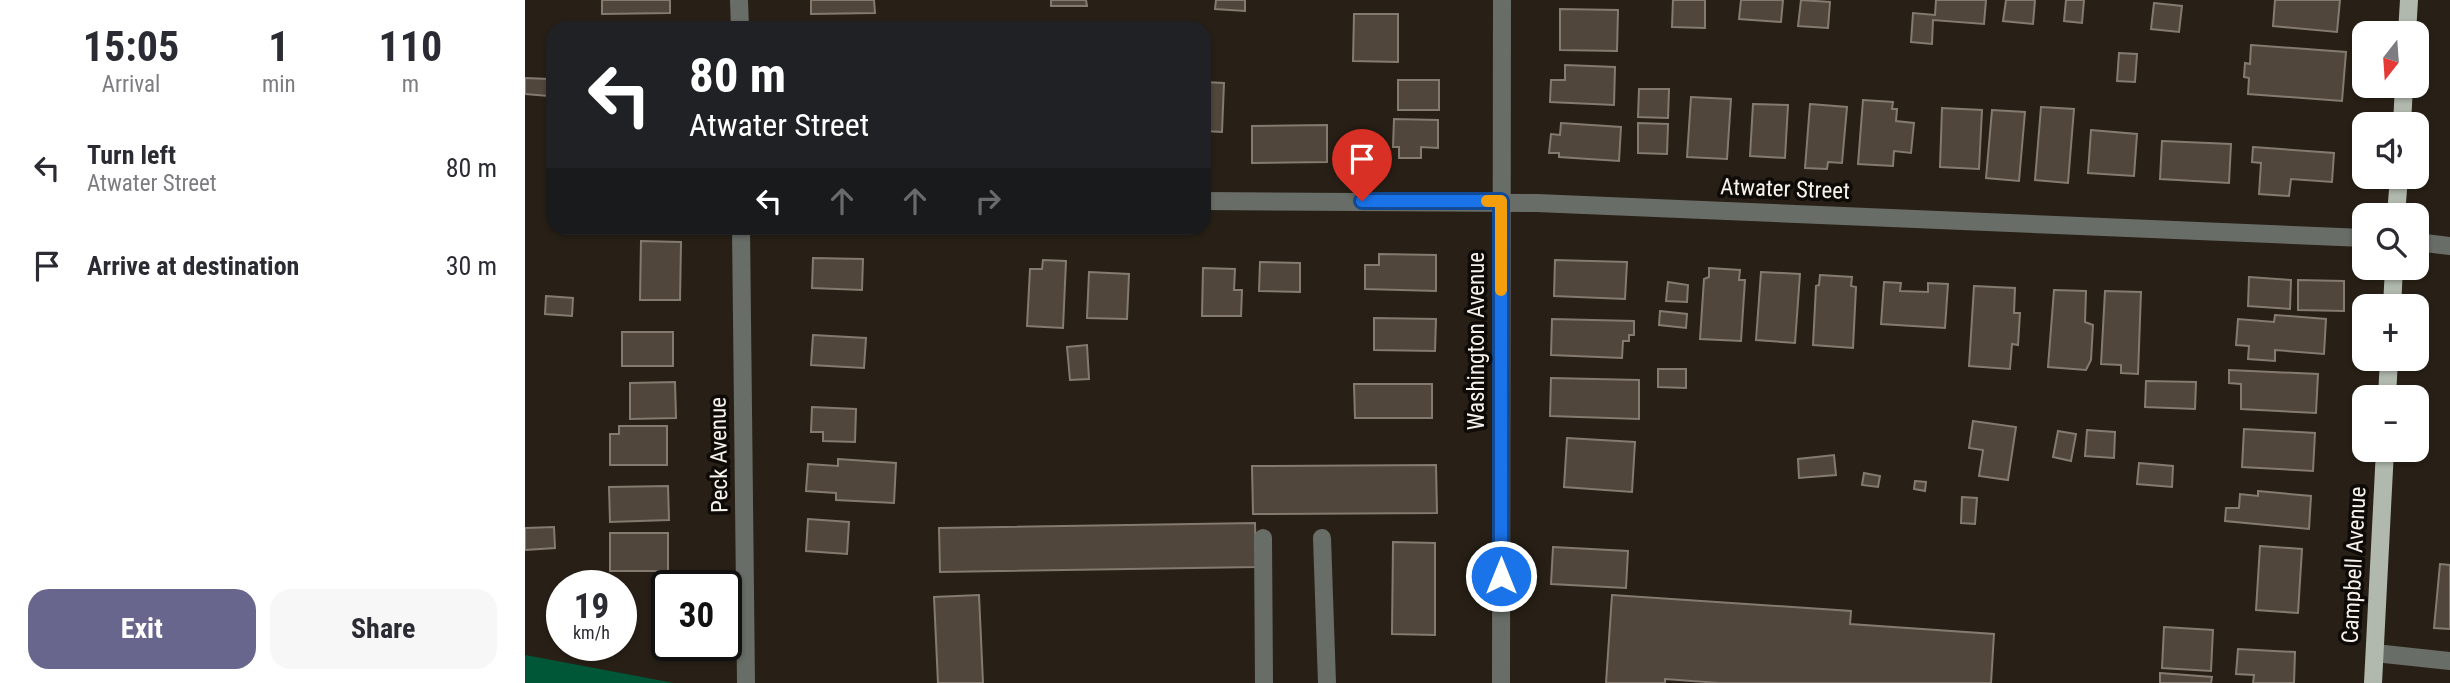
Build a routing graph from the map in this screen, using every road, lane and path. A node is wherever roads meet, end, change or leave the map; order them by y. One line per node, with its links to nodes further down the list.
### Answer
1 (739, 0): 4 (street)
2 (1502, 0): 7 (street, Washington Avenue)
3 (2409, 0): 5 (main road)
4 (740, 21)
5 (2408, 21)
6 (1211, 201): 7 (street, Atwater Street)
7 (1501, 201): 9 (street, Atwater Street); 20 (street, Washington Avenue)
8 (741, 235): 17 (street, Peck Avenue)
9 (2352, 238)
10 (2429, 243): 11 (street)
11 (2450, 246)
12 (2384, 462): 15 (main road, Campbell Avenue)
13 (1263, 538): 18 (street)
14 (1322, 538): 19 (street)
15 (2375, 653): 16 (street); 21 (main road, Campbell Avenue)
16 (2450, 661)
17 (745, 683)
18 (1263, 683)
19 (1327, 683)
20 (1501, 683)
21 (2373, 683)

